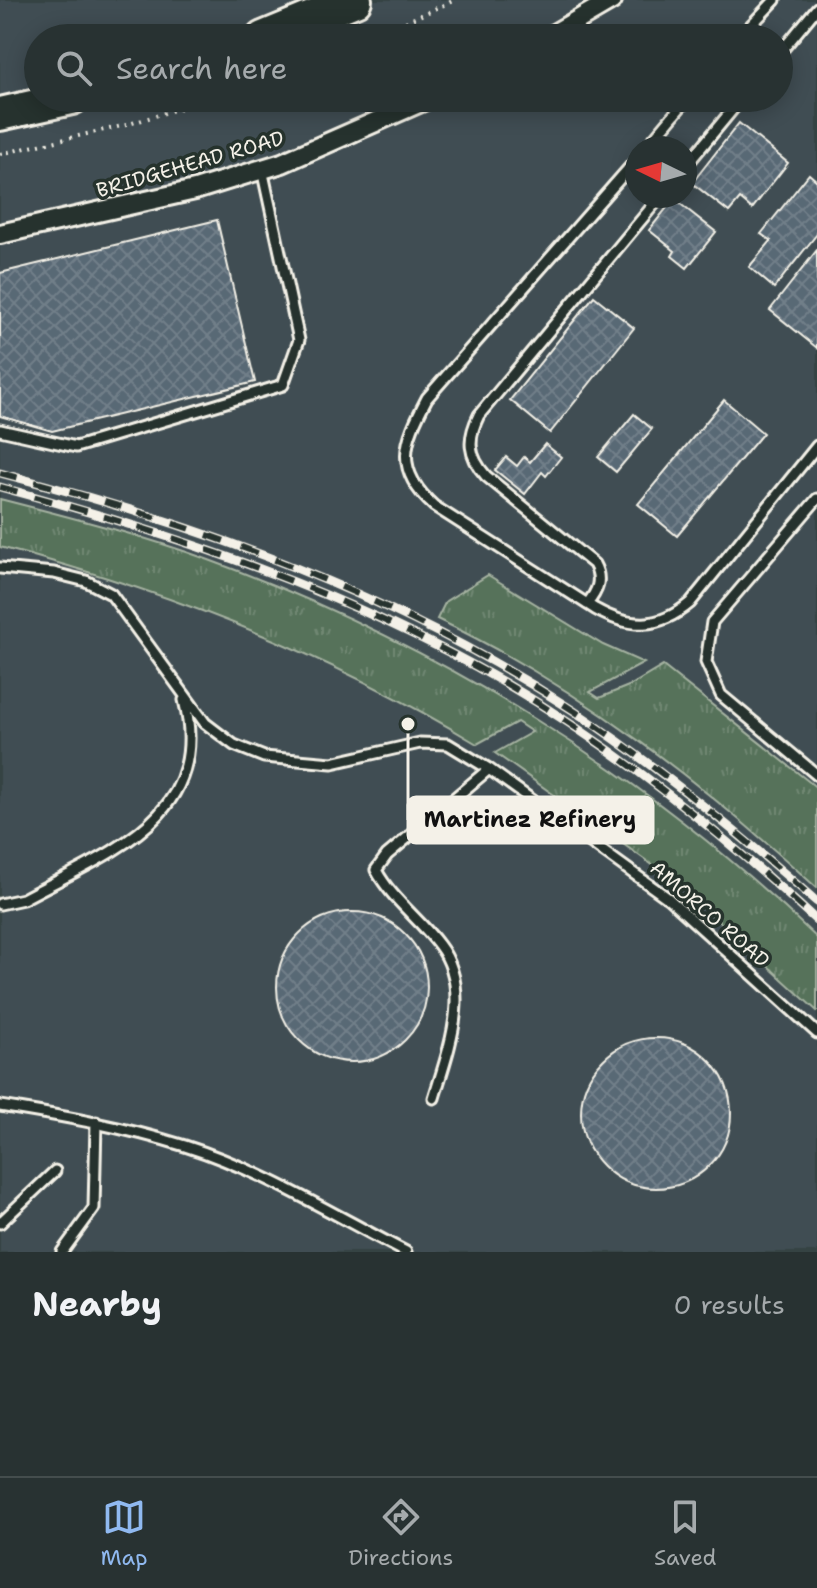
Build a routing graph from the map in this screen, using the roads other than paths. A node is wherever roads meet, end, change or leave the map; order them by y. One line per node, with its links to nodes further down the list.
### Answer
1 (355, 0): 5 (highway)
2 (612, 0): 6 (street)
3 (775, 0): 7 (lane)
4 (817, 8): 8 (lane)
5 (297, 24)
6 (571, 24)
7 (752, 24)
8 (793, 37)
9 (24, 109): 13 (highway)
10 (402, 112): 16 (street, BRIDGEHEAD ROAD)
11 (676, 112): 14 (lane)
12 (730, 112): 15 (lane)
13 (0, 114)
14 (656, 136)
15 (697, 152)
16 (262, 169): 19 (street, BRIDGEHEAD ROAD); 20 (lane)
17 (625, 173): 24 (lane)
18 (651, 208): 24 (lane)
19 (0, 234)
20 (0, 430)
21 (817, 446): 24 (lane)
22 (817, 499): 27 (lane)
23 (0, 568): 25 (lane)
24 (587, 604)
25 (183, 697): 26 (lane, AMORCO ROAD); 28 (lane)
26 (489, 769): 29 (lane, AMORCO ROAD); 30 (lane)
27 (817, 775)
28 (0, 904)
29 (817, 1033)
30 (434, 1098)
31 (0, 1106): 32 (lane)
32 (96, 1122): 35 (lane); 36 (lane)
33 (55, 1171): 34 (lane)
34 (0, 1223)
35 (389, 1248): 37 (lane)
36 (62, 1252)
37 (406, 1252)

